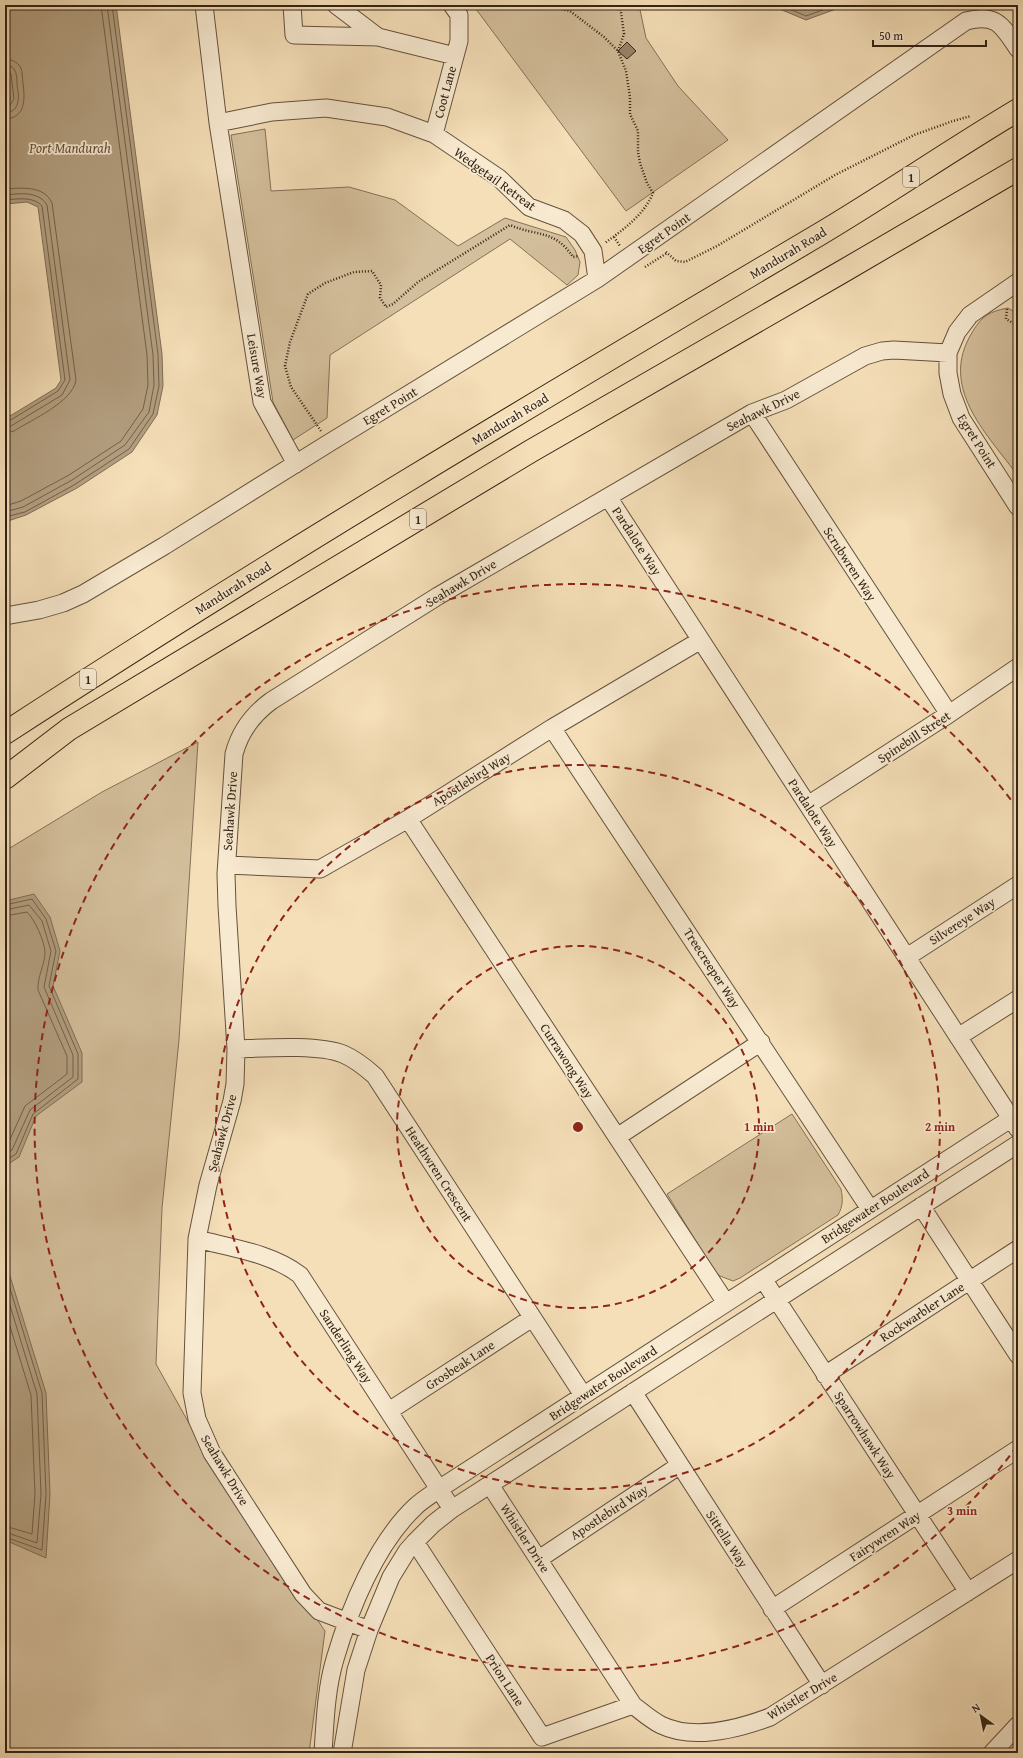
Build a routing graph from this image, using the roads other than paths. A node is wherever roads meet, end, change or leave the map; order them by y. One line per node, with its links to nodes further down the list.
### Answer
1 (204, 5): 9 (street, Leisure Way)
2 (292, 5): 5 (street, Coot Lane)
3 (336, 5): 5 (street, Coot Lane)
4 (452, 5): 7 (street)
5 (378, 37): 7 (street, Coot Lane)
6 (1018, 49): 12 (street, Egret Point)
7 (455, 56): 10 (street, Coot Lane)
8 (1009, 116): 24 (highway, Mandurah Road / 1)
9 (218, 123): 10 (street, Wedgetail Retreat); 16 (street, Leisure Way)
10 (434, 134): 12 (street, Wedgetail Retreat)
11 (1018, 168): 25 (highway, 1)
12 (597, 279): 16 (street, Egret Point)
13 (1018, 282): 14 (street, Egret Point)
14 (948, 353): 15 (street, Seahawk Drive); 18 (street, Egret Point)
15 (752, 413): 17 (street, Seahawk Drive); 22 (street, Scrubwren Way)
16 (296, 464): 19 (street)
17 (608, 497): 20 (street, Pardalote Way); 28 (street, Seahawk Drive)
18 (1018, 507)
19 (5, 616)
20 (701, 640): 23 (street, Apostlebird Way); 26 (street, Pardalote Way)
21 (1018, 667): 22 (street, Spinebill Street)
22 (949, 714): 26 (street, Spinebill Street)
23 (552, 728): 27 (street, Apostlebird Way); 33 (street, Treecreeper Way)
24 (5, 733)
25 (5, 778)
26 (808, 805): 30 (street, Pardalote Way)
27 (408, 819): 28 (street, Apostlebird Way); 36 (street, Currawong Way)
28 (227, 865): 34 (street, Seahawk Drive)
29 (1018, 885): 30 (street, Silvereye Way)
30 (907, 957): 32 (street, Pardalote Way)
31 (1018, 999): 32 (street)
32 (958, 1037): 35 (street, Pardalote Way)
33 (761, 1042): 36 (street); 39 (street, Treecreeper Way)
34 (236, 1049): 40 (street, Seahawk Drive); 46 (street, Heathwren Crescent)
35 (1016, 1121): 39 (street, Bridgewater Boulevard)
36 (617, 1137): 45 (street, Currawong Way)
37 (1018, 1144): 38 (street, Bridgewater Boulevard)
38 (921, 1206): 43 (street); 44 (street, Bridgewater Boulevard)
39 (870, 1209): 42 (street, Bridgewater Boulevard)
40 (197, 1239): 51 (street, Sanderling Way); 63 (street, Seahawk Drive)
41 (1018, 1249): 43 (street, Rockwarbler Lane)
42 (763, 1279): 44 (street, Sparrowhawk Way); 45 (street, Bridgewater Boulevard)
43 (970, 1281): 47 (street); 48 (street, Rockwarbler Lane)
44 (776, 1300): 48 (street, Sparrowhawk Way); 49 (street, Bridgewater Boulevard)
45 (726, 1303): 50 (street, Bridgewater Boulevard)
46 (532, 1318): 50 (street, Heathwren Crescent); 51 (street, Grosbeak Lane)
47 (1018, 1355)
48 (826, 1374): 57 (street, Sparrowhawk Way)
49 (633, 1392): 53 (street, Sittella Way); 54 (street, Bridgewater Boulevard)
50 (583, 1395): 55 (street, Bridgewater Boulevard)
51 (388, 1411): 55 (street, Sanderling Way)
52 (1018, 1449): 57 (street, Fairywren Way)
53 (680, 1465): 59 (street, Apostlebird Way); 62 (street, Sittella Way)
54 (490, 1484): 56 (street, Bridgewater Boulevard); 59 (street, Whistler Drive)
55 (439, 1489): 56 (street, Sanderling Way); 63 (street, Bridgewater Boulevard)
56 (452, 1509): 58 (street, Bridgewater Boulevard)
57 (917, 1515): 61 (street, Sparrowhawk Way); 62 (street, Fairywren Way)
58 (415, 1542): 64 (street, Bridgewater Boulevard); 66 (street, Prion Lane)
59 (538, 1559): 66 (street, Whistler Drive)
60 (1018, 1560): 61 (street, Whistler Drive)
61 (968, 1592): 65 (street, Whistler Drive)
62 (772, 1609): 65 (street, Sittella Way)
63 (348, 1623): 64 (street, Seahawk Drive); 68 (street, Bridgewater Boulevard)
64 (369, 1630): 69 (street, Bridgewater Boulevard)
65 (822, 1684): 66 (street, Whistler Drive)
66 (633, 1705)
67 (1018, 1725): 70 (street)
68 (323, 1753)
69 (342, 1753)
70 (992, 1753)

